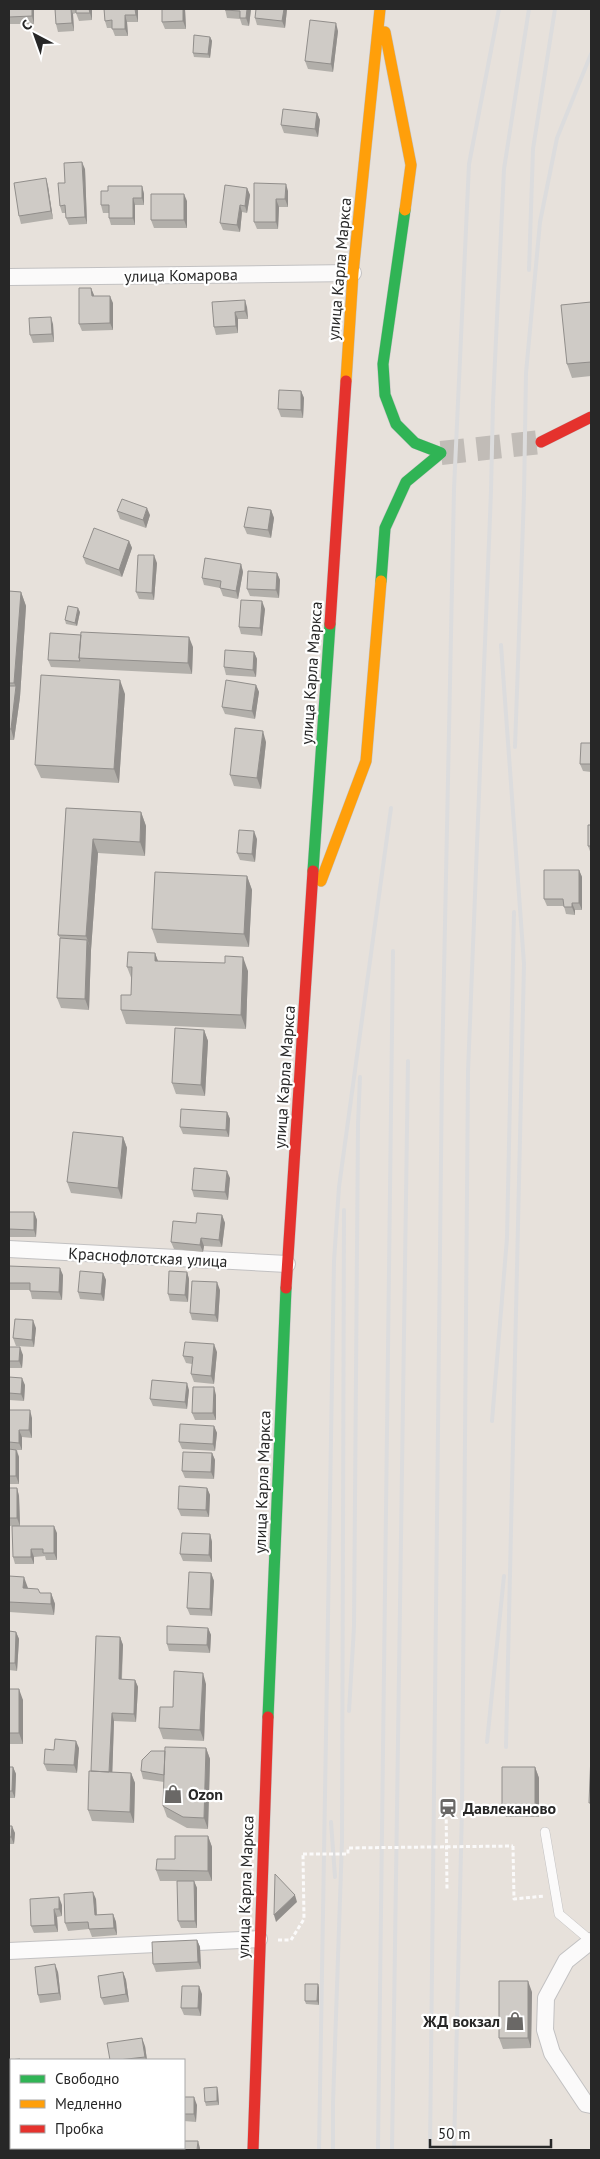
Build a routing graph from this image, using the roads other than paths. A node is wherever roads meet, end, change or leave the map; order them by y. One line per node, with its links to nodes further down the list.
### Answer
1 (380, 9): 2 (street, улица Карла Маркса); 6 (street)
2 (353, 273): 3 (street, улица Комарова); 6 (street, улица Карла Маркса)
3 (9, 277)
4 (591, 417): 5 (street)
5 (574, 437)
6 (312, 904): 8 (street, улица Карла Маркса)
7 (9, 1249): 8 (street, Краснофлотская улица)
8 (287, 1264): 10 (street, улица Карла Маркса)
9 (545, 1832): 11 (lane)
10 (259, 1939): 12 (street); 14 (street, улица Карла Маркса)
11 (591, 1941): 13 (street)
12 (9, 1951)
13 (591, 2105)
14 (253, 2150)

